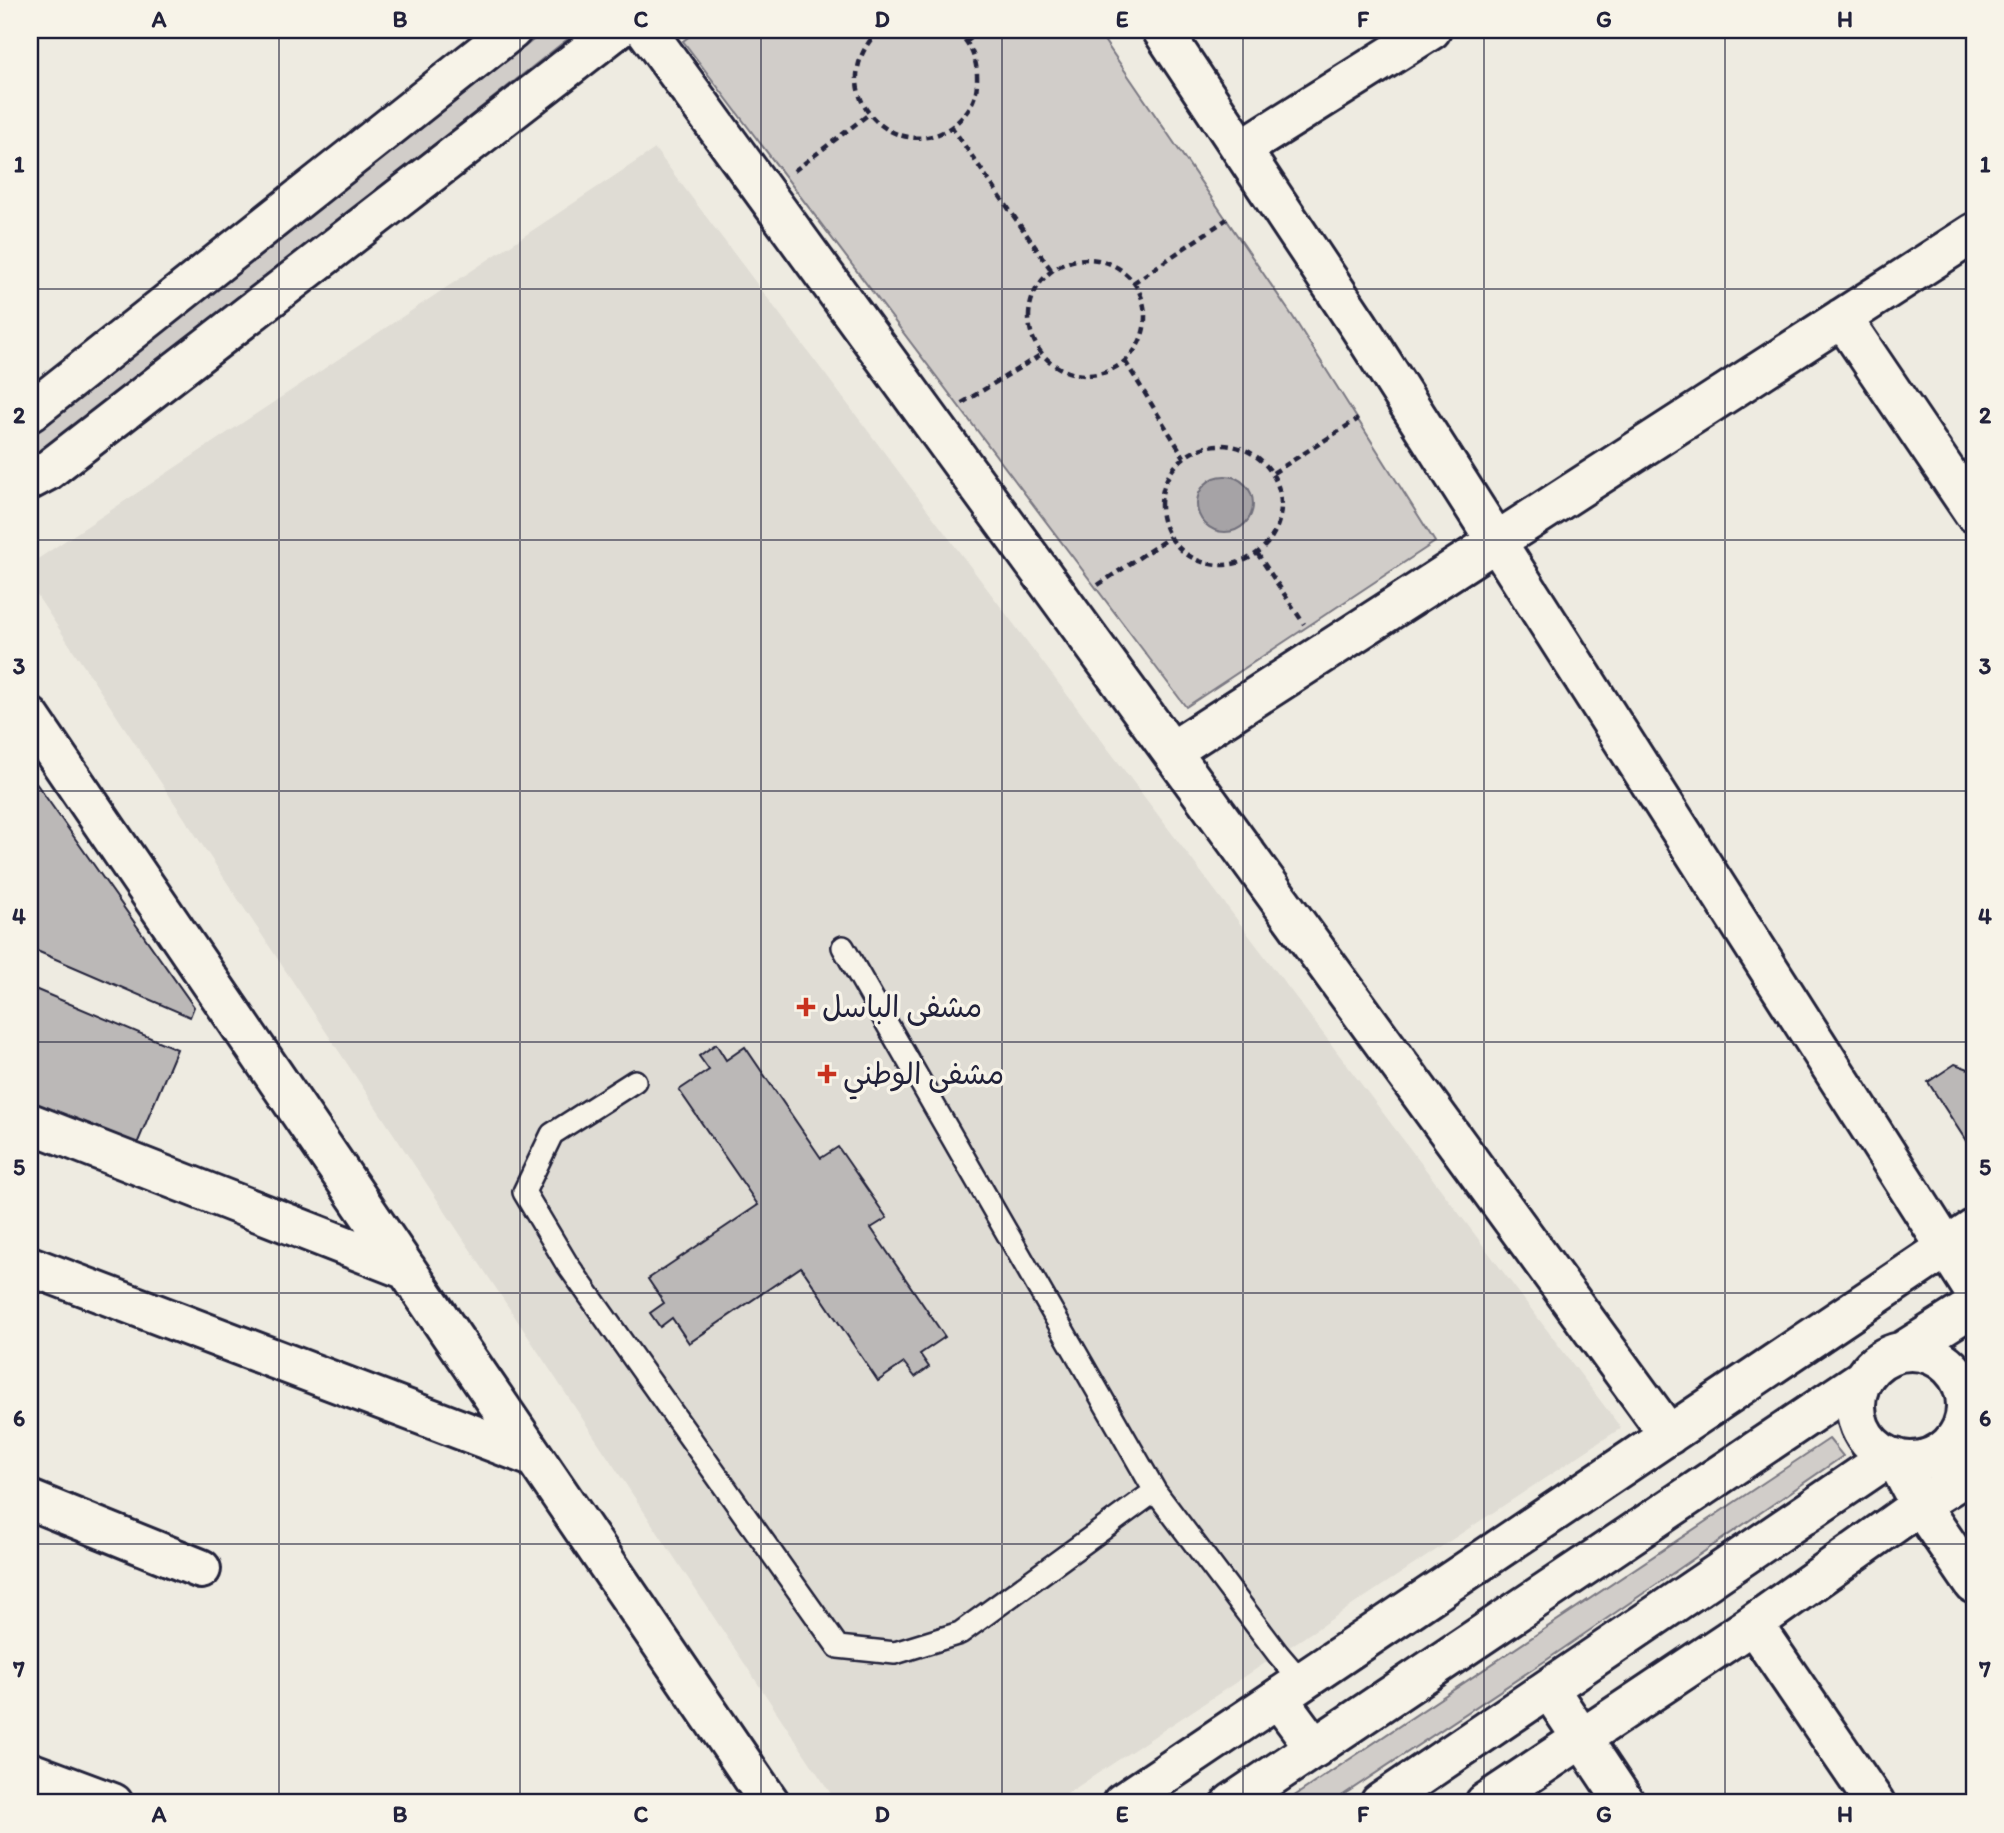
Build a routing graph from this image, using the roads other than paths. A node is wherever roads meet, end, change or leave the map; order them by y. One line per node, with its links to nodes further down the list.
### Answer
1 (512, 30): 9 (street)
2 (616, 30): 10 (street)
3 (646, 30): 14 (street)
4 (1162, 30): 6 (street)
5 (1431, 30): 6 (street)
6 (1242, 149): 12 (street)
7 (1974, 233): 8 (street)
8 (1842, 318): 11 (street); 12 (street)
9 (30, 412)
10 (30, 480)
11 (1974, 513)
12 (1497, 541): 14 (street); 18 (street)
13 (30, 716): 20 (street)
14 (1172, 751): 25 (street)
15 (843, 947): 29 (lane)
16 (635, 1081): 29 (lane)
17 (30, 1123): 20 (street)
18 (1961, 1238): 21 (street); 25 (street)
19 (30, 1266): 28 (street)
20 (407, 1270): 28 (street)
21 (1974, 1291)
22 (1974, 1306): 23 (street)
23 (1903, 1351): 24 (street); 26 (street)
24 (1861, 1380): 27 (street); 38 (street)
25 (1669, 1435): 36 (street)
26 (1969, 1435): 27 (street); 31 (street)
27 (1892, 1457): 31 (street); 35 (street)
28 (535, 1458): 41 (street)
29 (1155, 1491): 36 (lane)
30 (30, 1500): 32 (street)
31 (1920, 1505): 33 (street); 34 (street)
32 (201, 1569)
33 (1974, 1584)
34 (1753, 1624): 37 (street); 47 (street)
35 (1549, 1689): 37 (street); 44 (street)
36 (1290, 1690): 38 (street); 42 (street)
37 (1582, 1739): 45 (street); 46 (street)
38 (1315, 1748): 43 (street)
39 (30, 1772): 40 (street)
40 (113, 1803)
41 (770, 1803)
42 (1122, 1803)
43 (1232, 1803)
44 (1380, 1803)
45 (1485, 1803)
46 (1625, 1803)
47 (1875, 1803)

